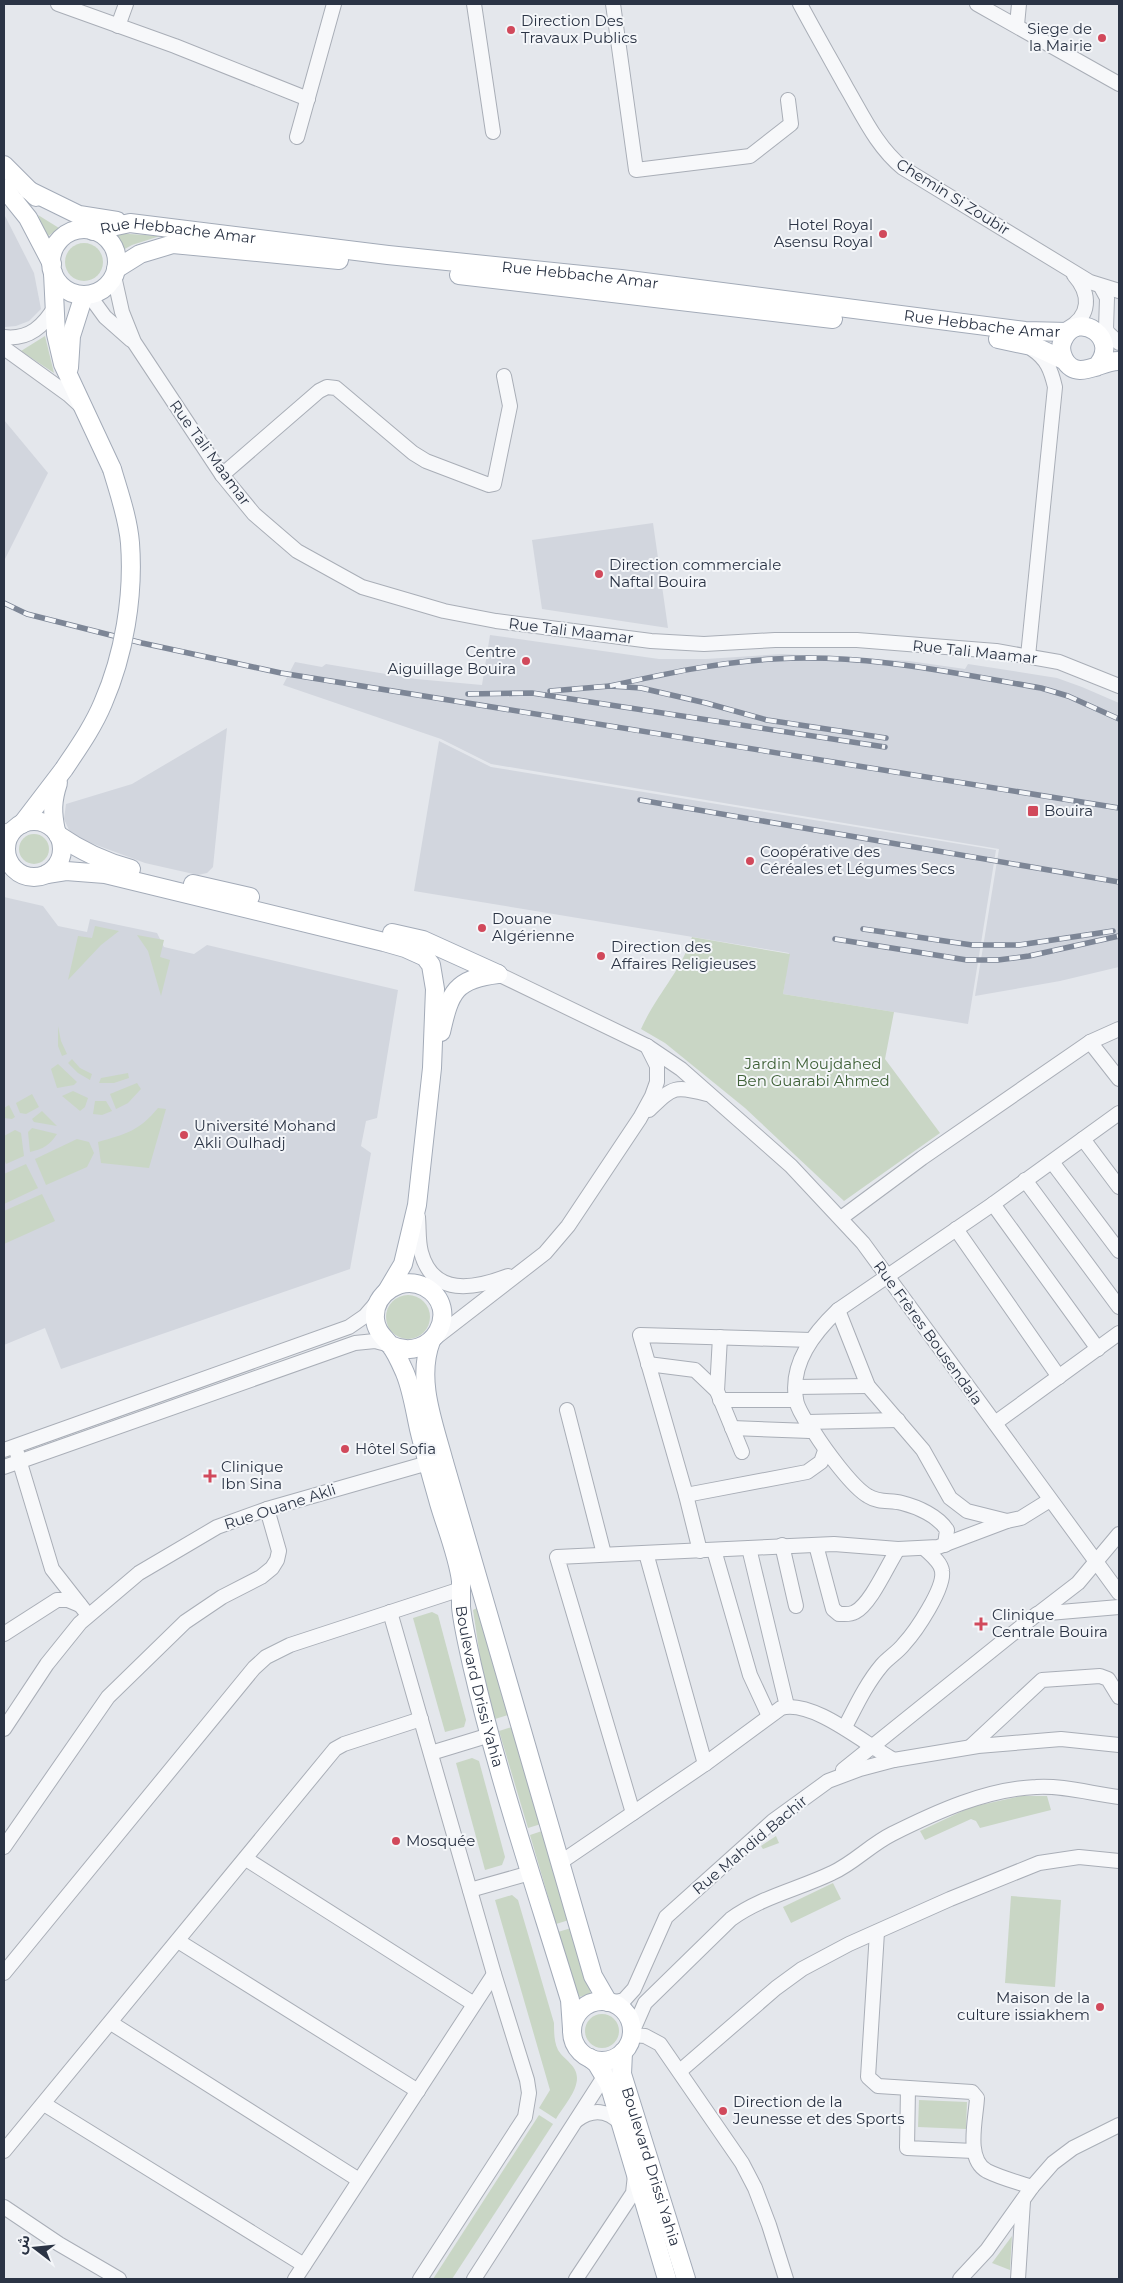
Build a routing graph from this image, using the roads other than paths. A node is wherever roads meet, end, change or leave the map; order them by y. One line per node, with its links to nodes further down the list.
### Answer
1 (58, 4): 10 (street)
2 (126, 4): 10 (street)
3 (334, 4): 12 (street)
4 (474, 4): 14 (street)
5 (613, 4): 13 (street)
6 (800, 4): 22 (street, Chemin Si Zoubir)
7 (977, 4): 9 (street)
8 (1019, 4): 9 (street)
9 (1016, 24): 11 (street)
10 (118, 26): 12 (street)
11 (1119, 84)
12 (308, 99): 15 (street)
13 (788, 100)
14 (493, 132)
15 (298, 137)
16 (4, 165): 18 (main road)
17 (4, 188): 21 (main road)
18 (28, 190): 19 (main road); 20 (main road)
19 (130, 223): 20 (main road, Rue Hebbache Amar); 28 (main road, Rue Hebbache Amar)
20 (90, 230): 21 (main road); 23 (main road)
21 (52, 268): 25 (main road); 26 (main road)
22 (1070, 270): 24 (street, Chemin Si Zoubir); 28 (street)
23 (115, 272): 25 (main road); 31 (street); 32 (main road, Rue Hebbache Amar)
24 (1111, 291): 28 (street); 30 (street)
25 (87, 295): 31 (street); 38 (main road)
26 (56, 304): 29 (street); 38 (main road)
27 (1119, 314): 30 (street)
28 (1073, 324): 30 (main road); 34 (main road)
29 (4, 337)
30 (1110, 339): 36 (main road)
31 (134, 342): 41 (street, Rue Tali Maamar)
32 (1022, 344): 34 (main road, Rue Hebbache Amar); 39 (street)
33 (4, 348): 40 (street)
34 (1064, 360): 36 (main road)
35 (1119, 360): 36 (main road)
36 (1089, 369): 39 (street)
37 (504, 376): 41 (street)
38 (69, 378): 40 (main road)
39 (1055, 387): 42 (street)
40 (82, 407): 44 (main road, bridge)
41 (222, 475): 42 (street, Rue Tali Maamar)
42 (1028, 656): 43 (street, Rue Tali Maamar)
43 (1119, 686)
44 (64, 769): 45 (main road); 46 (main road)
45 (14, 828): 46 (main road); 47 (main road)
46 (57, 833): 48 (main road); 49 (main road)
47 (9, 864): 48 (main road)
48 (47, 874): 53 (main road)
49 (498, 974): 52 (street, Rue Frères Bousendala); 53 (main road)
50 (1119, 1029): 51 (street)
51 (1090, 1042): 54 (street); 64 (street)
52 (647, 1046): 55 (street, Rue Frères Bousendala); 57 (street)
53 (432, 1068): 63 (main road)
54 (1119, 1079)
55 (712, 1095): 57 (street); 64 (street, Rue Frères Bousendala)
56 (1119, 1113): 58 (street)
57 (640, 1118): 67 (street)
58 (1084, 1139): 59 (street); 61 (street)
59 (1052, 1162): 60 (street); 66 (street)
60 (1025, 1180): 62 (street); 70 (street)
61 (1119, 1187)
62 (993, 1204): 65 (street); 78 (street)
63 (417, 1205): 67 (street); 69 (main road)
64 (841, 1218): 68 (street, Rue Frères Bousendala)
65 (956, 1228): 68 (street); 81 (street)
66 (1119, 1251)
67 (522, 1270): 75 (street)
68 (886, 1276): 71 (street); 87 (street, Rue Frères Bousendala)
69 (383, 1295): 75 (main road); 77 (main road); 90 (street)
70 (1119, 1307)
71 (838, 1310): 74 (street); 82 (street)
72 (1119, 1333): 78 (street)
73 (720, 1337): 74 (street); 79 (street); 84 (street)
74 (811, 1340): 83 (street)
75 (431, 1341): 77 (main road); 138 (main road, Boulevard Drissi Yahia)
76 (356, 1343): 77 (street); 80 (street); 93 (street)
77 (390, 1345): 80 (main road, Boulevard Drissi Yahia)
78 (1098, 1349): 81 (street)
79 (648, 1364): 84 (street); 96 (street)
80 (405, 1373): 94 (main road, Boulevard Drissi Yahia)
81 (1059, 1376): 87 (street)
82 (868, 1386): 83 (street); 86 (street)
83 (796, 1394): 84 (street); 88 (street)
84 (718, 1395): 89 (street)
85 (567, 1410): 109 (street)
86 (898, 1420): 88 (street); 99 (street)
87 (995, 1423): 97 (street, Rue Frères Bousendala)
88 (809, 1426): 89 (street); 91 (street)
89 (732, 1428): 92 (street)
90 (9, 1448): 93 (street)
91 (825, 1451): 96 (street); 103 (street)
92 (742, 1452)
93 (19, 1462): 95 (street); 115 (street)
94 (428, 1463): 98 (street, Rue Ouane Akli); 111 (main road, Boulevard Drissi Yahia)
95 (4, 1467)
96 (686, 1495): 107 (street)
97 (1050, 1500): 99 (street); 110 (street, Rue Frères Bousendala)
98 (267, 1509): 115 (street, Rue Ouane Akli); 135 (street)
99 (1007, 1521): 103 (street)
100 (1119, 1534): 110 (street)
101 (816, 1544): 102 (street); 106 (street); 106 (street)
102 (782, 1545): 104 (street); 113 (street)
103 (945, 1545): 105 (street)
104 (749, 1548): 107 (street); 120 (street)
105 (924, 1548): 106 (street); 123 (street)
106 (898, 1549)
107 (707, 1550): 108 (street); 121 (street)
108 (646, 1552): 109 (street); 131 (street)
109 (604, 1554): 134 (street)
110 (1098, 1562): 112 (street, Rue Frères Bousendala); 117 (street)
111 (461, 1589): 116 (street); 125 (main road, Boulevard Drissi Yahia)
112 (1119, 1593)
113 (796, 1606)
114 (1119, 1606): 117 (street)
115 (84, 1610): 118 (street); 124 (street, Rue Ouane Akli)
116 (390, 1612): 122 (street); 143 (street)
117 (1037, 1614): 128 (street)
118 (4, 1634)
119 (1119, 1696): 127 (street)
120 (787, 1706): 121 (street); 123 (street)
121 (769, 1716): 131 (street)
122 (421, 1719): 129 (street); 136 (street)
123 (845, 1728): 128 (street)
124 (4, 1729)
125 (490, 1735): 129 (street); 139 (main road, Boulevard Drissi Yahia)
126 (1119, 1745): 127 (street, Rue Mahdid Bachir)
127 (970, 1747): 130 (street, Rue Mahdid Bachir)
128 (872, 1748): 130 (street); 132 (street)
129 (431, 1753): 140 (street)
130 (894, 1760): 132 (street, Rue Mahdid Bachir)
131 (705, 1764): 134 (street)
132 (828, 1781): 145 (street, Rue Mahdid Bachir)
133 (1119, 1797): 149 (street)
134 (633, 1813): 138 (street)
135 (4, 1847)
136 (246, 1859): 142 (street); 146 (street)
137 (1119, 1861): 141 (street)
138 (561, 1862): 145 (main road, Boulevard Drissi Yahia)
139 (530, 1873): 140 (street); 148 (main road, Boulevard Drissi Yahia)
140 (470, 1890): 144 (street)
141 (877, 1932): 152 (street); 154 (street)
142 (178, 1941): 147 (street); 155 (street)
143 (4, 1973)
144 (494, 1974): 146 (street); 173 (street)
145 (610, 2002): 148 (main road); 149 (main road)
146 (474, 2004): 155 (street)
147 (111, 2023): 157 (street); 164 (street)
148 (572, 2029): 151 (main road)
149 (631, 2035): 150 (main road); 152 (street)
150 (620, 2054): 151 (main road); 153 (street); 177 (main road, Boulevard Drissi Yahia)
151 (587, 2056): 153 (main road, Boulevard Drissi Yahia); 156 (street)
152 (680, 2070): 178 (street)
153 (605, 2076): 156 (street); 159 (main road, Boulevard Drissi Yahia)
154 (908, 2088): 162 (street); 162 (street)
155 (418, 2091): 164 (street)
156 (593, 2094): 158 (street)
157 (44, 2104): 161 (street); 170 (street)
158 (576, 2120): 159 (street); 174 (street)
159 (621, 2124): 163 (main road, Boulevard Drissi Yahia)
160 (1119, 2125): 165 (street)
161 (4, 2151)
162 (974, 2151): 165 (street)
163 (635, 2172): 168 (street); 169 (main road, Boulevard Drissi Yahia)
164 (359, 2180): 170 (street)
165 (1032, 2187): 166 (street)
166 (1023, 2200): 179 (street); 180 (street)
167 (4, 2207): 171 (street)
168 (620, 2215): 169 (street); 175 (street)
169 (649, 2220): 176 (main road, Boulevard Drissi Yahia)
170 (304, 2265): 172 (street)
171 (119, 2279)
172 (295, 2279)
173 (420, 2279)
174 (474, 2279)
175 (576, 2279)
176 (667, 2279)
177 (686, 2279)
178 (786, 2279)
179 (960, 2279)
180 (1018, 2279)

